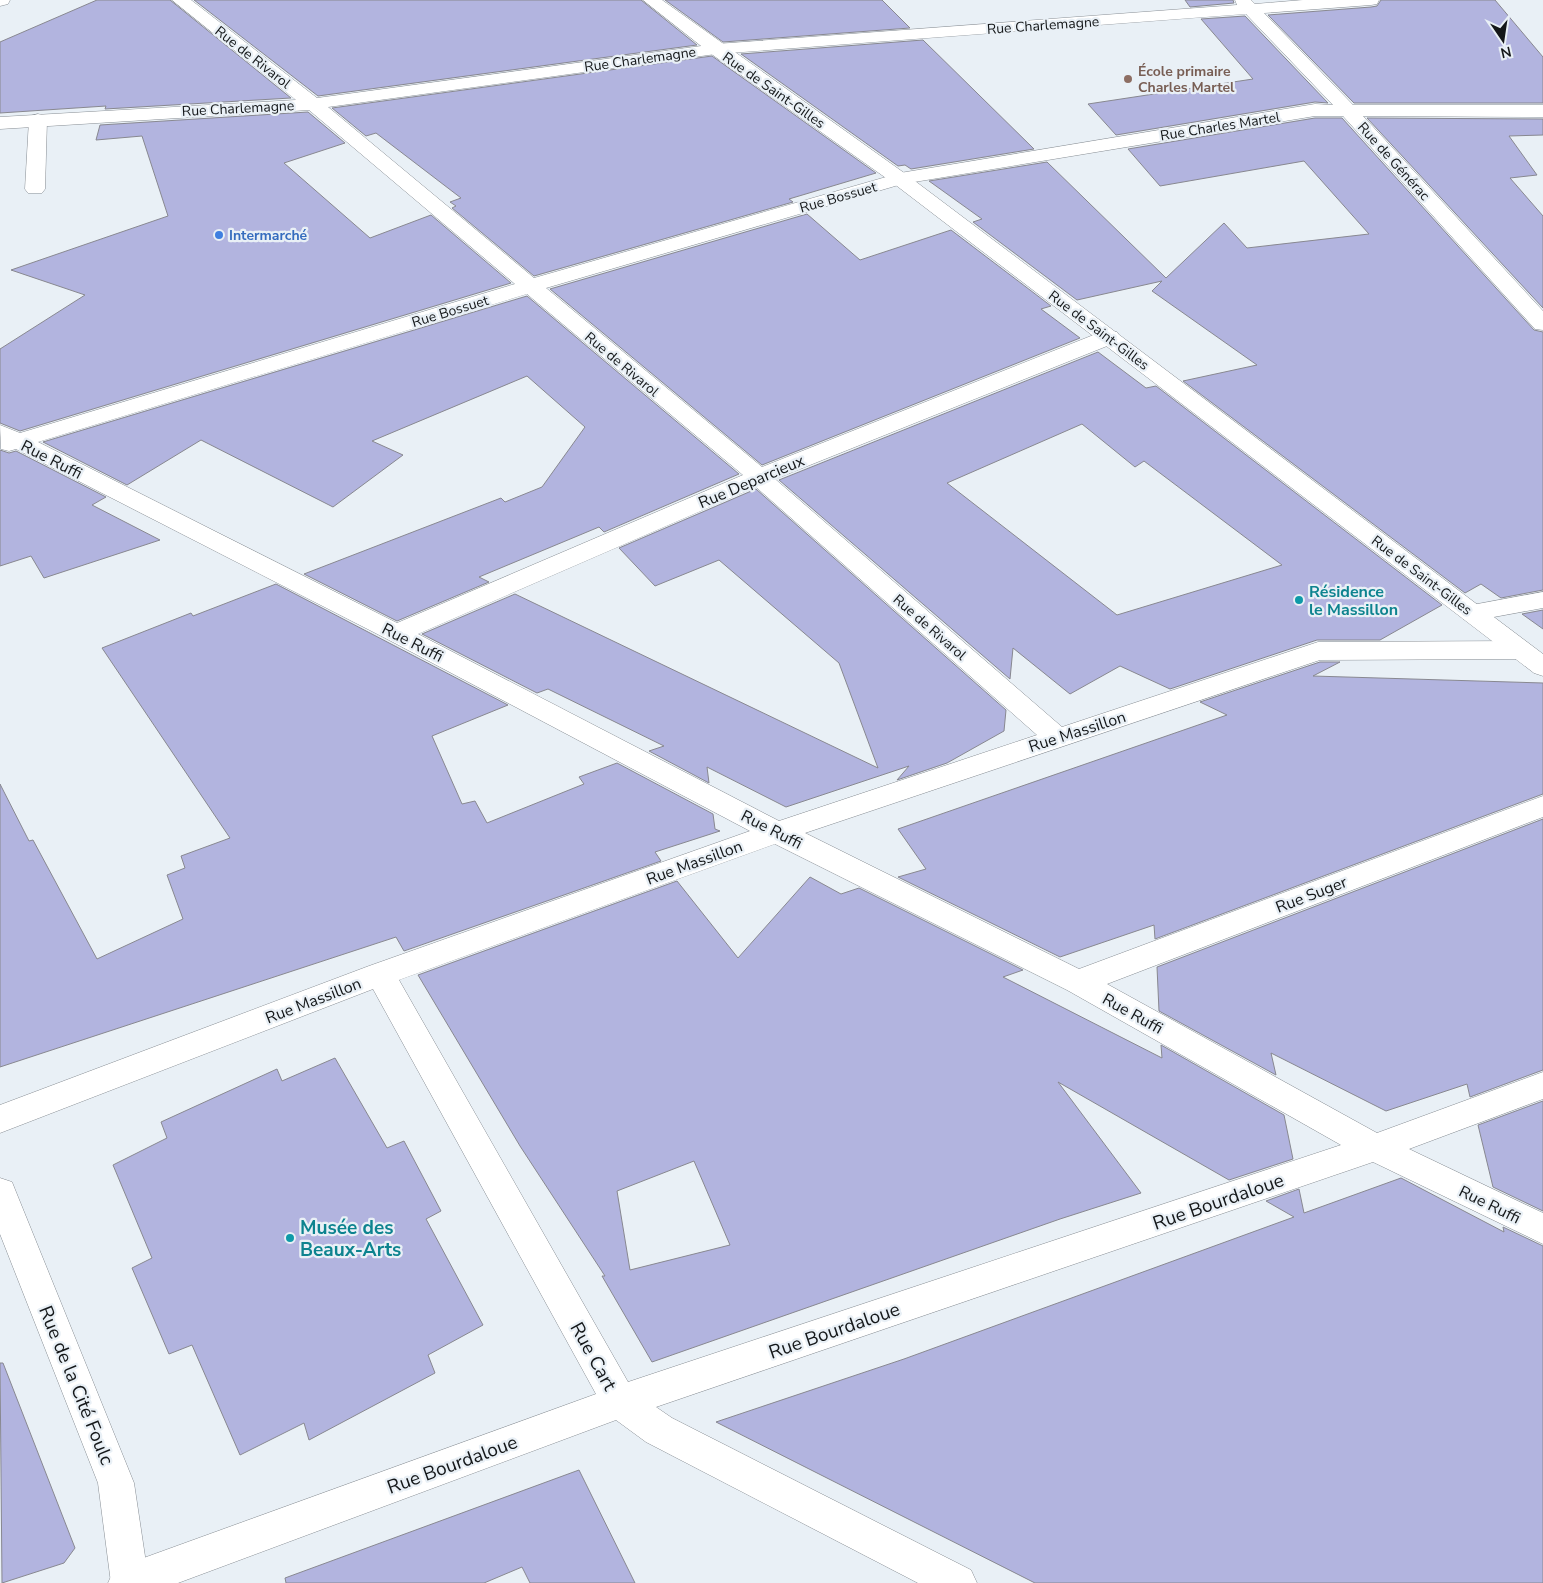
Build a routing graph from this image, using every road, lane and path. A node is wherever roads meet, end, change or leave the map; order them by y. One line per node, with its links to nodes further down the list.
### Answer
1 (180, 0): 6 (street, Rue de Rivarol)
2 (651, 0): 5 (street, Rue de Saint-Gilles)
3 (1370, 0): 4 (street, Rue Charlemagne)
4 (1247, 5): 5 (street, Rue Charlemagne); 7 (street, Rue de Générac)
5 (716, 49): 6 (street, Rue Charlemagne); 11 (street, Rue de Saint-Gilles)
6 (313, 104): 9 (street, Rue Charlemagne); 13 (street, Rue de Rivarol)
7 (1347, 110): 8 (street, Rue Charles Martel); 11 (street, Rue Charles Martel); 14 (street, Rue de Générac)
8 (1543, 111)
9 (38, 120): 10 (street, Rue Charlemagne); 12 (street)
10 (0, 123)
11 (900, 179): 13 (street, Rue Bossuet); 15 (street, Rue de Saint-Gilles)
12 (35, 189)
13 (530, 286): 16 (street, Rue Bossuet); 17 (street, Rue de Rivarol)
14 (1543, 324)
15 (1109, 337): 17 (street, Rue Deparcieux); 19 (street, Rue de Saint-Gilles)
16 (6, 440): 20 (street, Rue Ruffi)
17 (758, 477): 20 (street, Rue Deparcieux); 23 (street, Rue de Rivarol)
18 (1543, 600): 19 (street)
19 (1472, 613): 21 (street, Rue de Saint-Gilles)
20 (396, 632): 25 (street, Rue Ruffi)
21 (1520, 650): 22 (street, Rue de Saint-Gilles); 23 (street, Rue Massillon)
22 (1543, 667)
23 (1057, 737): 25 (street, Rue Massillon)
24 (1543, 806): 27 (street, Rue Suger)
25 (776, 832): 26 (street, Rue Massillon); 27 (street, Rue Ruffi)
26 (380, 974): 29 (street, Rue Massillon); 33 (street, Rue Cart)
27 (1078, 982): 30 (street, Rue Ruffi)
28 (1543, 1085): 30 (street, Rue Bourdaloue)
29 (0, 1120)
30 (1375, 1148): 32 (street, Rue Ruffi); 33 (street, Rue Bourdaloue)
31 (0, 1192): 34 (street, Rue de la Cité Foulc)
32 (1543, 1229)
33 (620, 1402): 34 (street, Rue Bourdaloue); 35 (street, Rue Cart)
34 (129, 1583)
35 (958, 1583)

